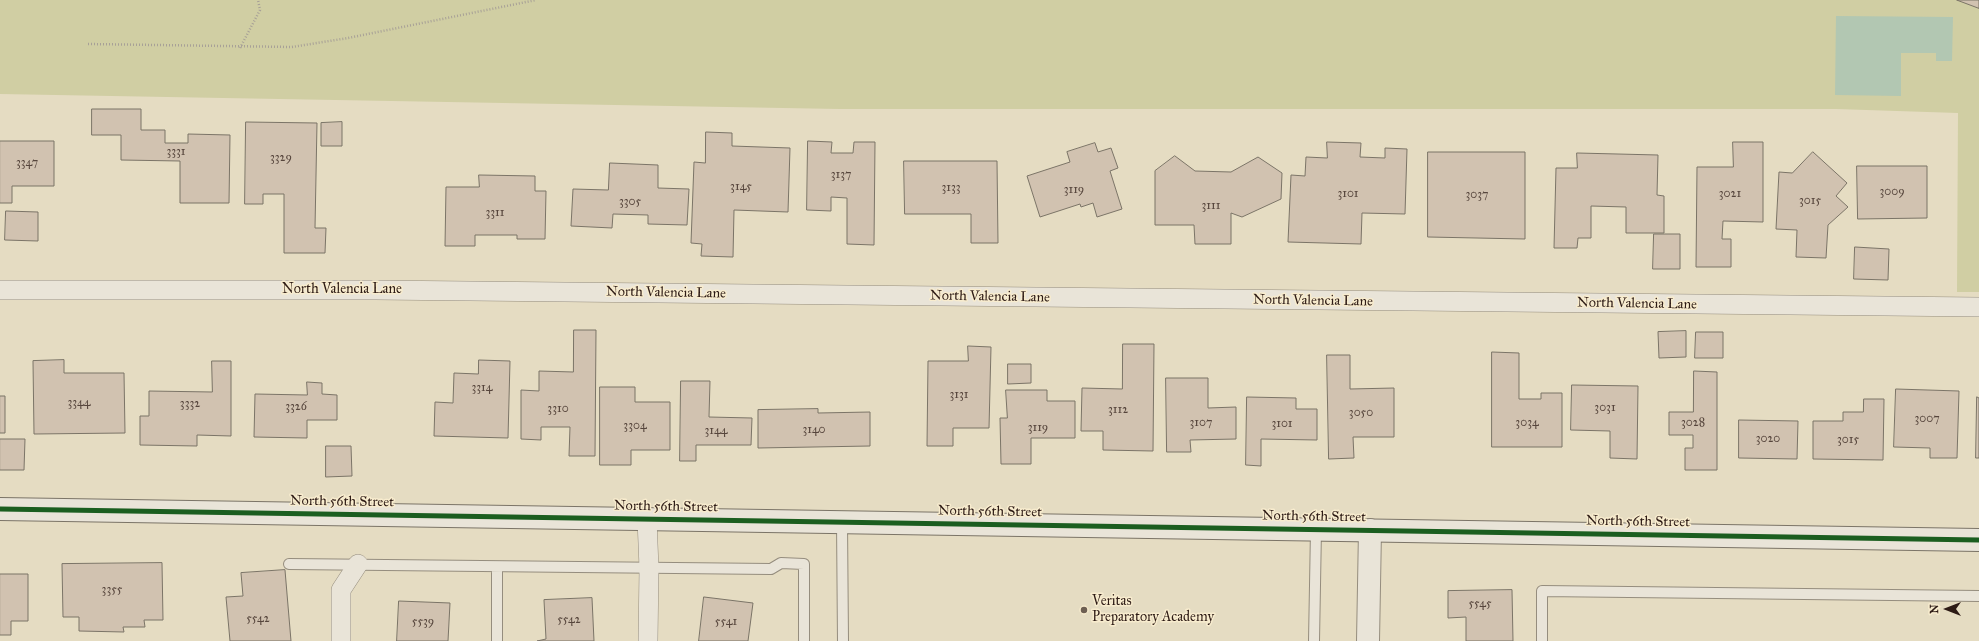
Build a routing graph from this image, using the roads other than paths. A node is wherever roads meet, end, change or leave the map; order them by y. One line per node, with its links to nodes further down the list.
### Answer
1 (0, 290): 2 (street, North Valencia Lane)
2 (1979, 307)
3 (0, 508): 4 (main road, North 56th Street)
4 (647, 519): 5 (main road, North 56th Street); 12 (street)
5 (842, 522): 6 (main road, North 56th Street); 18 (lane)
6 (1316, 529): 7 (main road, North 56th Street); 19 (lane)
7 (1370, 530): 8 (main road, North 56th Street); 20 (main road)
8 (1979, 540)
9 (289, 564): 10 (lane)
10 (358, 564): 11 (lane); 14 (street)
11 (497, 567): 12 (lane); 15 (lane)
12 (649, 568): 16 (street); 17 (lane)
13 (1979, 596): 21 (lane)
14 (341, 641)
15 (497, 641)
16 (648, 641)
17 (804, 641)
18 (843, 641)
19 (1314, 641)
20 (1368, 641)
21 (1542, 641)

